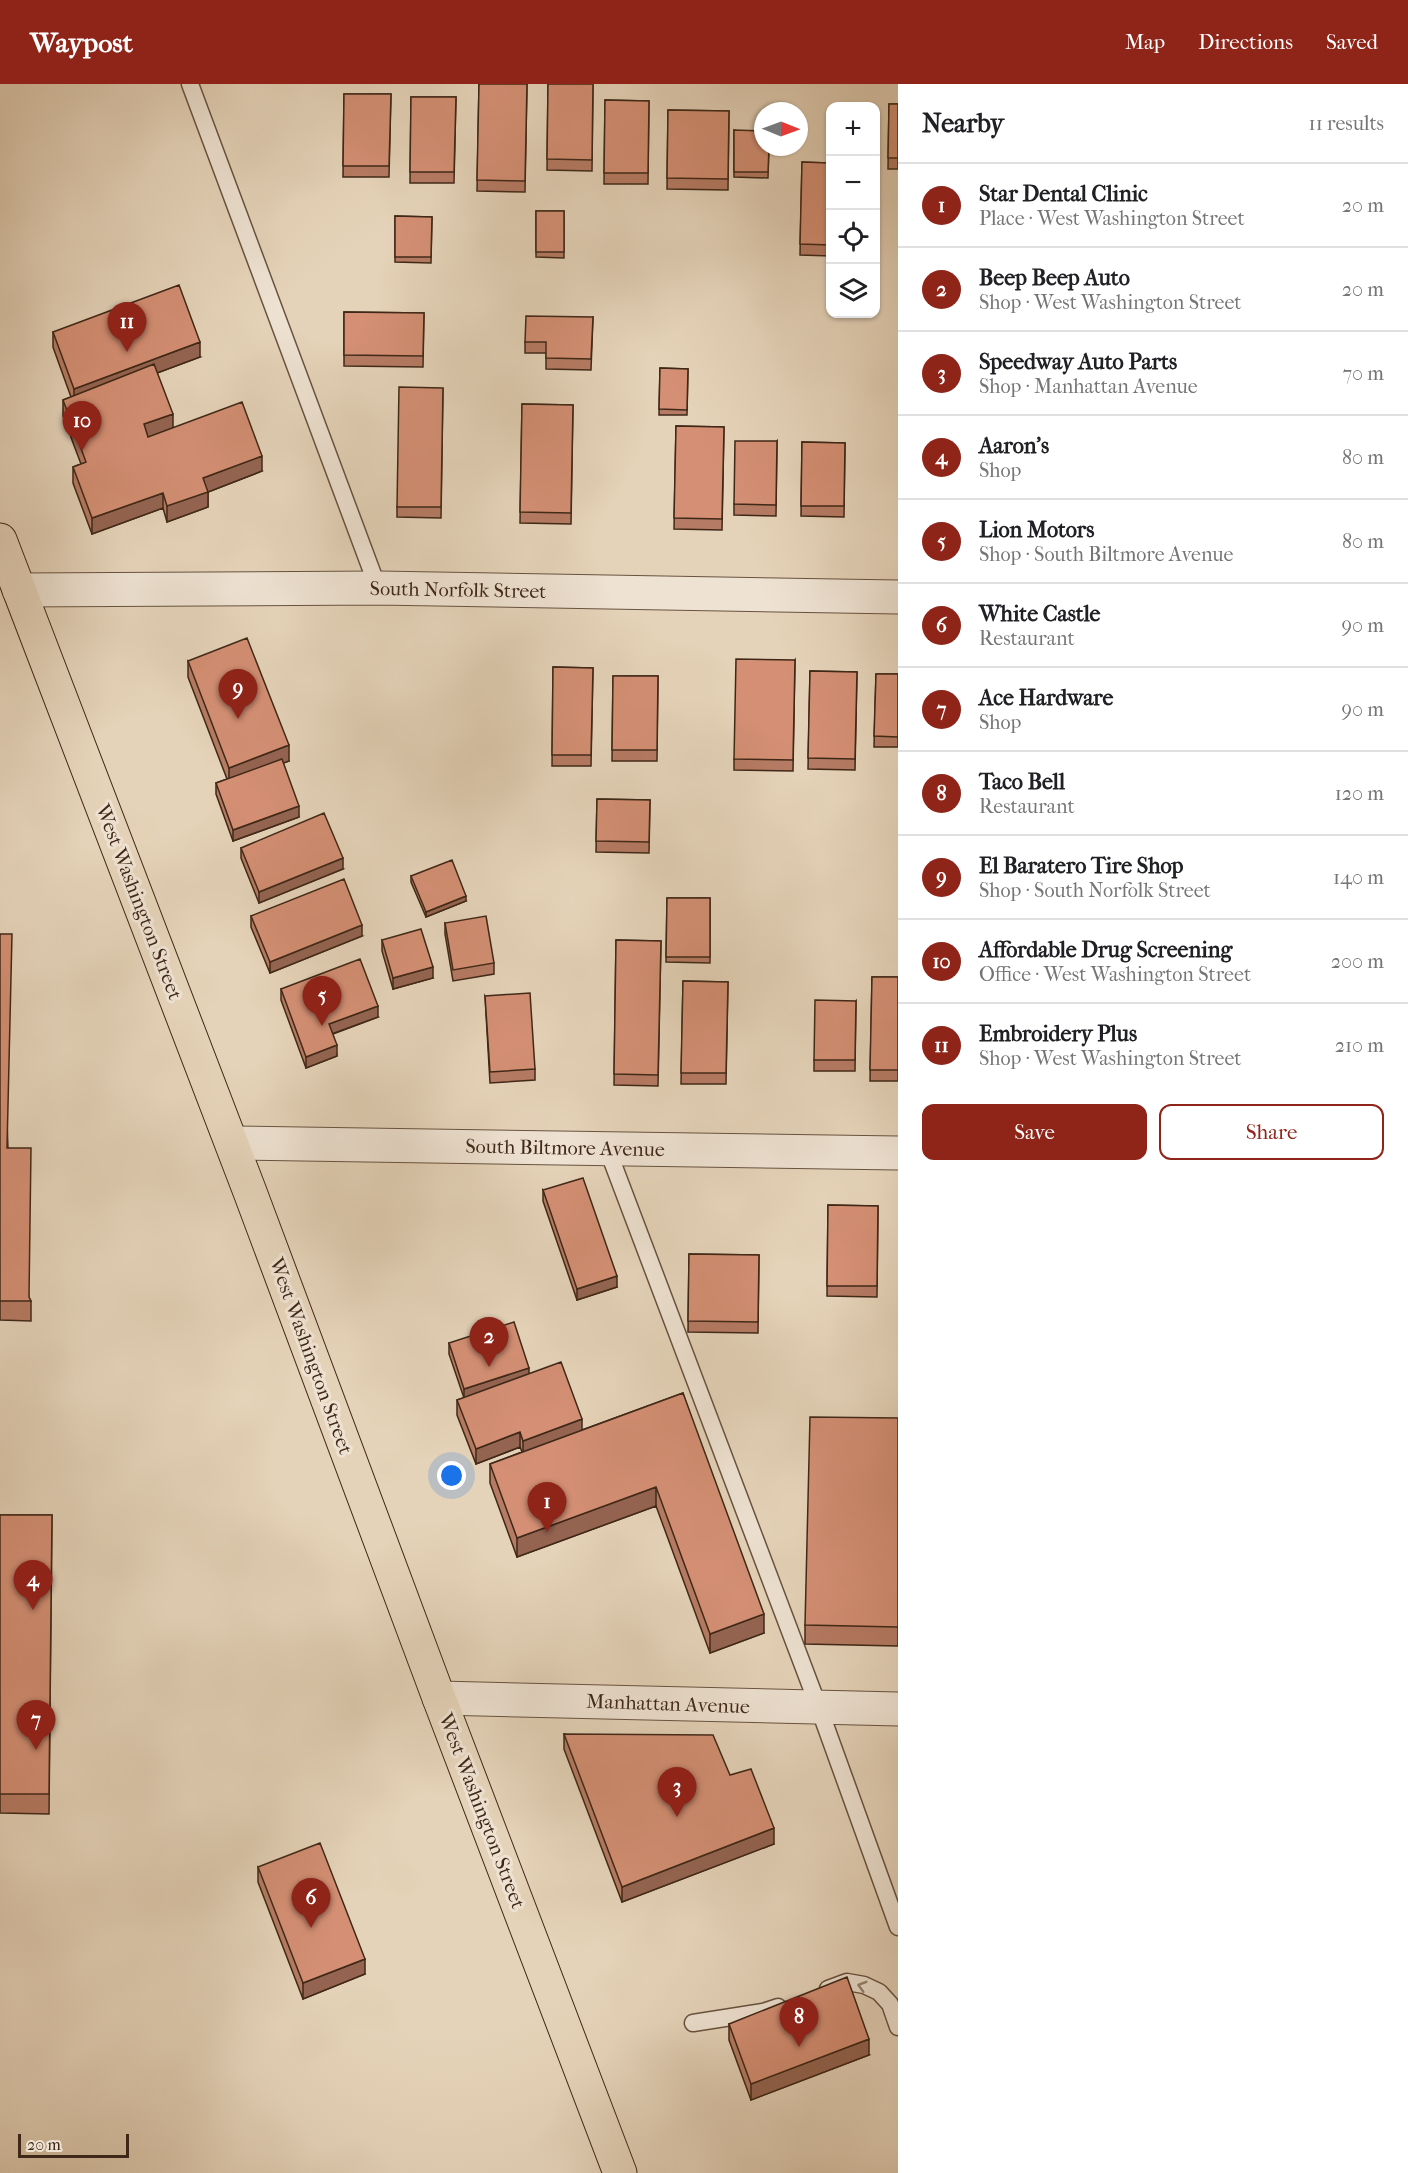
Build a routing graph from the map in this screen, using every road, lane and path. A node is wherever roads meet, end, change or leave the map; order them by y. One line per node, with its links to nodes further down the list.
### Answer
1 (190, 84): 3 (lane)
2 (0, 540): 4 (main road, West Washington Street)
3 (378, 588): 4 (street, South Norfolk Street); 5 (street, South Norfolk Street)
4 (19, 590): 6 (main road, West Washington Street)
5 (898, 597)
6 (232, 1143): 7 (street, South Biltmore Avenue); 9 (main road, West Washington Street)
7 (607, 1148): 8 (street, South Biltmore Avenue); 10 (lane)
8 (898, 1153)
9 (439, 1698): 10 (street, Manhattan Avenue); 17 (main road, West Washington Street)
10 (819, 1708): 11 (street, Manhattan Avenue); 12 (lane)
11 (898, 1709)
12 (898, 1927)
13 (816, 1993): 16 (lane, one-way to 13)
14 (795, 2001): 15 (lane)
15 (693, 2023)
16 (898, 2027)
17 (621, 2173)

